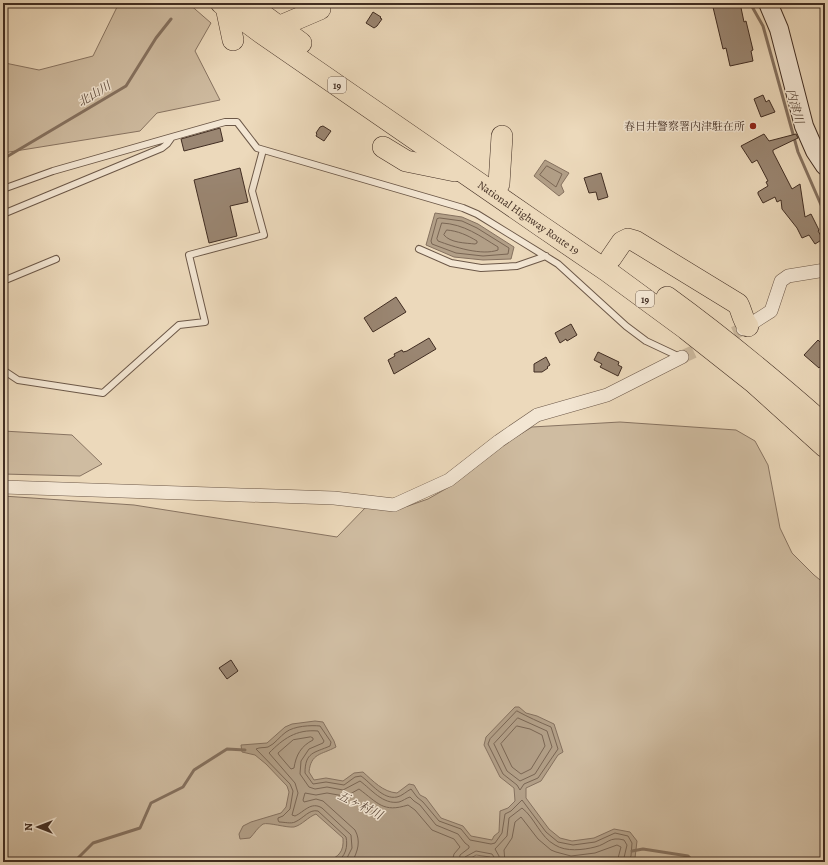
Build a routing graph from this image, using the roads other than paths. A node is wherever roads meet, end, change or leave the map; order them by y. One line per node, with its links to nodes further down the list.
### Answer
1 (247, 3): 5 (highway, National Highway Route 19 / 19)
2 (768, 3): 11 (main road)
3 (223, 5): 6 (highway); 12 (highway, National Highway Route 19 / 19)
4 (320, 9): 5 (highway)
5 (278, 27): 13 (highway, National Highway Route 19 / 19)
6 (232, 40)
7 (502, 136): 13 (highway)
8 (172, 137): 10 (lane); 14 (lane); 15 (lane)
9 (383, 147): 12 (highway)
10 (263, 150): 17 (lane); 24 (lane)
11 (825, 166)
12 (463, 172): 26 (highway, National Highway Route 19 / 19)
13 (499, 184): 18 (highway, National Highway Route 19 / 19)
14 (3, 189)
15 (3, 214)
16 (419, 249): 17 (lane)
17 (546, 256): 23 (lane)
18 (611, 258): 22 (highway); 25 (highway, National Highway Route 19 / 19)
19 (56, 259): 21 (lane)
20 (825, 270): 22 (street)
21 (3, 281)
22 (745, 328)
23 (682, 357): 27 (street)
24 (3, 370)
25 (825, 425)
26 (825, 447)
27 (3, 487)

